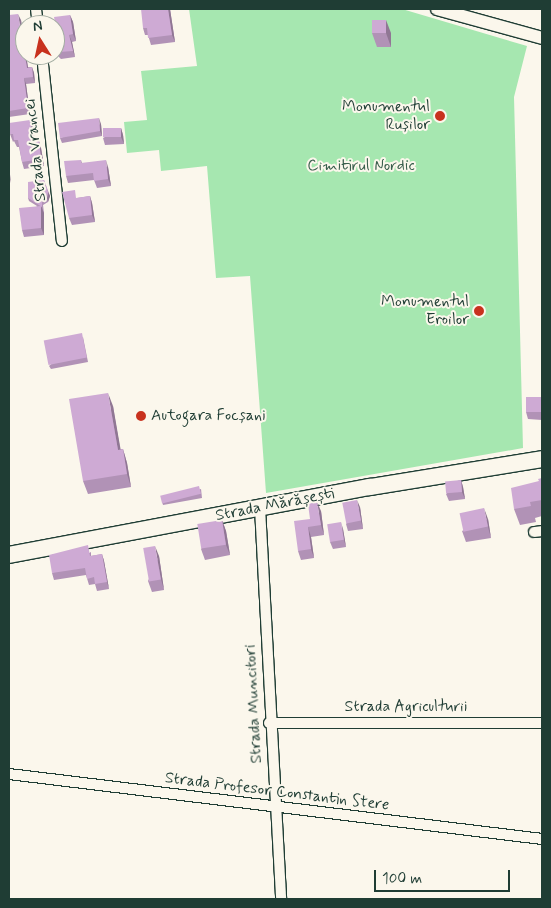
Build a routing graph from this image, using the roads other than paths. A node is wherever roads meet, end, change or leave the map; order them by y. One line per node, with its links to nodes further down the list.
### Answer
1 (437, 9): 2 (street)
2 (542, 38)
3 (43, 65): 4 (street, Strada Vrancei)
4 (62, 242)
5 (542, 459): 6 (main road, Strada Mărășești)
6 (260, 508): 7 (main road, Strada Mărășești); 8 (street, Strada Muncitori)
7 (9, 555)
8 (270, 723): 9 (street, Strada Agriculturii); 11 (street, Strada Muncitori)
9 (542, 723)
10 (9, 774): 11 (street, Strada Profesor Constantin Stere)
11 (274, 807): 12 (street, Strada Profesor Constantin Stere); 13 (street, Strada Muncitori)
12 (542, 839)
13 (281, 899)

